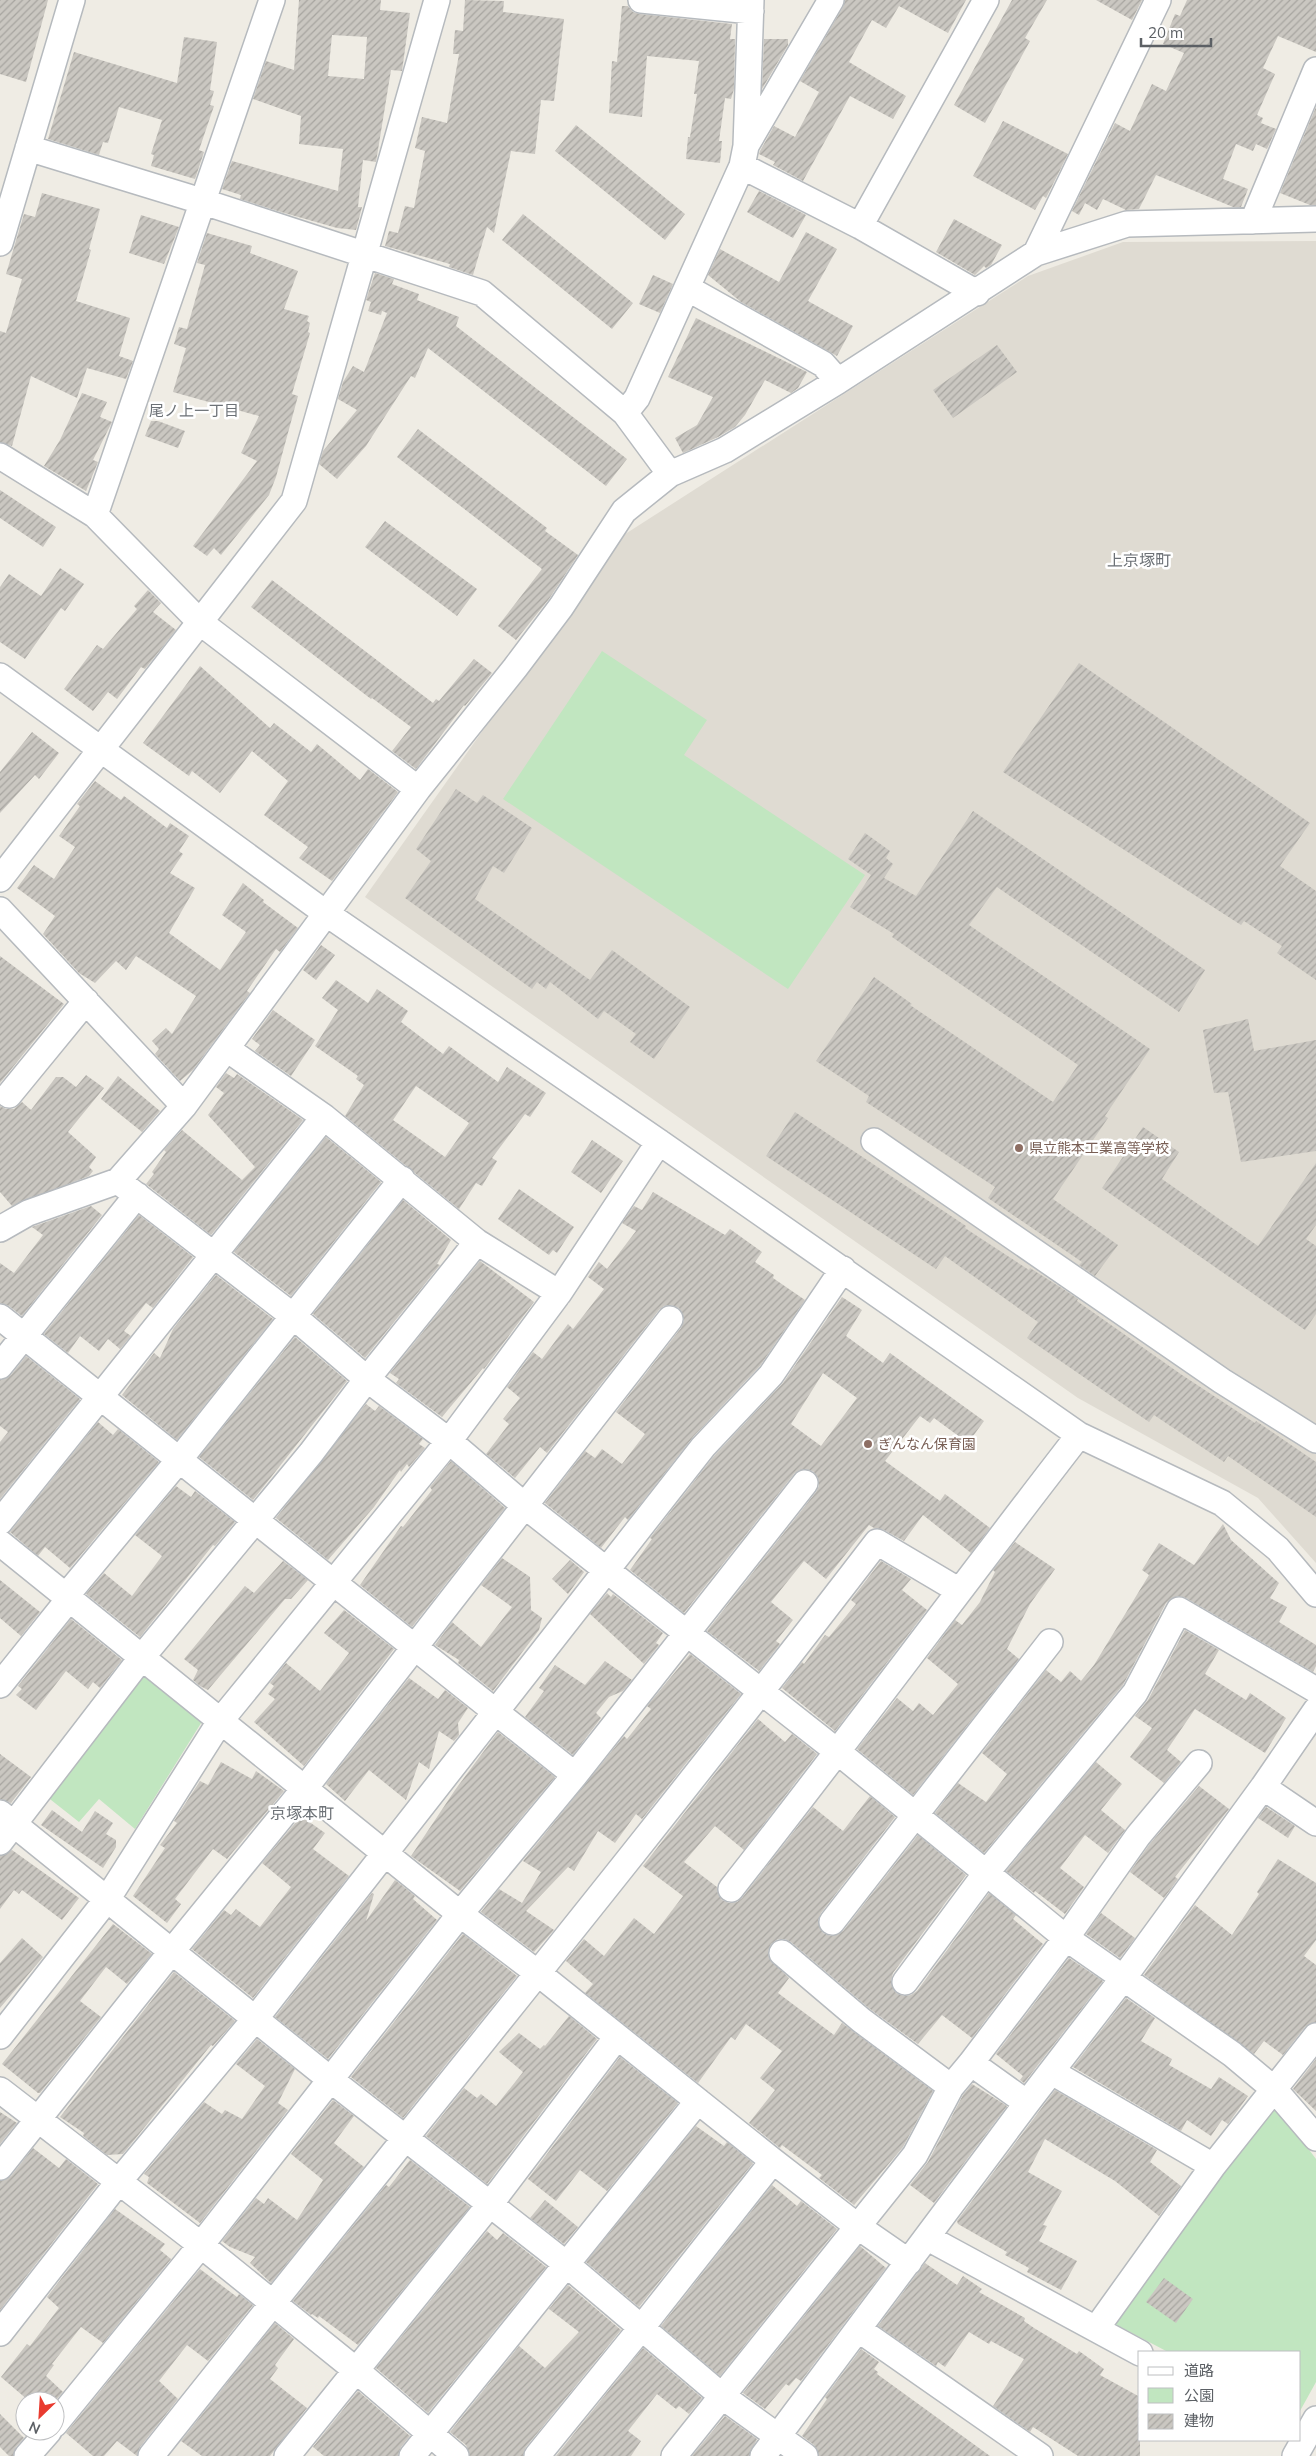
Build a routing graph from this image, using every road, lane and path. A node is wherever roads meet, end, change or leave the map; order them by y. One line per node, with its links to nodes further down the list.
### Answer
1 (72, 0): 10 (street)
2 (272, 0): 12 (street)
3 (437, 0): 17 (street)
4 (641, 0): 8 (street)
5 (832, 0): 11 (street)
6 (986, 0): 15 (street)
7 (1158, 0): 18 (street)
8 (751, 5): 11 (street)
9 (1316, 70): 14 (street)
10 (28, 148): 12 (street); 16 (street)
11 (744, 156): 15 (street); 19 (street)
12 (201, 201): 17 (street); 25 (street)
13 (1316, 219): 14 (street)
14 (1253, 221): 18 (street)
15 (860, 226): 20 (street)
16 (0, 243)
17 (364, 253): 22 (street); 26 (street)
18 (1036, 253): 20 (street)
19 (687, 288): 21 (street); 22 (street)
20 (977, 293): 21 (street)
21 (838, 381): 24 (street)
22 (625, 413): 24 (street)
23 (0, 456): 25 (street)
24 (670, 474): 29 (street)
25 (95, 515): 26 (street)
26 (201, 623): 28 (street); 29 (street)
27 (0, 676): 28 (street)
28 (101, 748): 30 (street); 32 (street)
29 (418, 789): 32 (street)
30 (0, 879)
31 (0, 910): 33 (street)
32 (327, 914): 34 (street); 39 (street)
33 (86, 1001): 35 (street); 36 (street)
34 (226, 1049): 36 (street); 37 (street)
35 (9, 1095)
36 (184, 1106): 41 (street)
37 (324, 1117): 40 (street); 44 (street)
38 (874, 1141): 55 (street)
39 (659, 1142): 45 (street); 46 (street)
40 (402, 1179): 43 (street); 47 (street)
41 (127, 1188): 42 (street); 44 (street); 50 (street)
42 (0, 1229)
43 (477, 1242): 46 (street); 52 (street)
44 (215, 1254): 47 (street); 53 (street)
45 (843, 1269): 54 (street); 63 (street)
46 (559, 1293): 56 (street)
47 (293, 1316): 52 (street); 57 (street)
48 (0, 1317): 50 (street)
49 (670, 1319): 59 (street)
50 (24, 1336): 51 (street); 53 (street)
51 (0, 1366)
52 (367, 1378): 56 (street); 60 (street)
53 (100, 1397): 57 (street); 61 (street)
54 (1079, 1435): 65 (street); 66 (street)
55 (1316, 1440)
56 (449, 1441): 59 (street); 64 (street)
57 (179, 1460): 60 (street); 67 (street)
58 (805, 1483): 68 (street)
59 (525, 1506): 63 (street); 70 (street)
60 (255, 1520): 64 (street); 71 (street)
61 (0, 1522)
62 (0, 1543): 67 (street)
63 (605, 1570): 68 (street); 76 (street)
64 (333, 1582): 70 (street); 77 (street)
65 (958, 1590): 74 (street); 78 (street)
66 (1316, 1594)
67 (68, 1598): 71 (street); 72 (street)
68 (687, 1633): 74 (street); 80 (street)
69 (1050, 1642): 83 (street)
70 (415, 1647): 76 (street); 82 (street)
71 (142, 1657): 77 (street); 85 (street)
72 (0, 1685)
73 (1316, 1690): 87 (street)
74 (761, 1692): 78 (street); 95 (street)
75 (1316, 1710): 81 (street)
76 (495, 1711): 80 (street); 86 (street)
77 (221, 1720): 82 (street); 89 (street)
78 (838, 1752): 83 (street); 88 (street)
79 (1199, 1763): 92 (street)
80 (575, 1775): 90 (street)
81 (1263, 1787): 84 (street); 96 (street)
82 (305, 1788): 86 (street); 93 (street)
83 (914, 1814): 87 (street); 91 (street)
84 (1316, 1823)
85 (5, 1826): 89 (street)
86 (384, 1854): 90 (street); 98 (street)
87 (986, 1873): 92 (street); 97 (street)
88 (731, 1889)
89 (108, 1898): 93 (street); 99 (street)
90 (460, 1914): 95 (street); 104 (street)
91 (832, 1922)
92 (1066, 1938): 96 (street); 102 (street)
93 (172, 1951): 98 (street); 110 (street)
94 (782, 1954): 105 (street)
95 (539, 1974): 101 (street); 111 (street)
96 (1124, 1977): 103 (street); 107 (street)
97 (905, 1982)
98 (255, 2019): 104 (street); 116 (street)
99 (0, 2036)
100 (1316, 2036): 107 (street)
101 (617, 2037): 108 (street); 117 (street)
102 (971, 2063): 105 (street); 109 (street)
103 (1052, 2072): 109 (street); 114 (street)
104 (331, 2080): 111 (street); 120 (street)
105 (951, 2087): 118 (street)
106 (0, 2090): 110 (street)
107 (1275, 2090): 112 (street); 114 (street)
108 (698, 2101): 113 (street); 122 (street)
109 (1027, 2103): 119 (street)
110 (40, 2119): 115 (street); 116 (street)
111 (406, 2138): 117 (street); 123 (street)
112 (1316, 2138)
113 (773, 2161): 118 (street); 124 (street)
114 (1213, 2166): 126 (street)
115 (0, 2167)
116 (120, 2180): 120 (street); 127 (street)
117 (491, 2203): 122 (street); 129 (street)
118 (857, 2226): 121 (street); 130 (street)
119 (928, 2238): 121 (street); 126 (street)
120 (201, 2245): 123 (street); 131 (street)
121 (909, 2262): 125 (street)
122 (565, 2263): 124 (street); 133 (street)
123 (273, 2303): 129 (street); 138 (street)
124 (642, 2328): 130 (street); 142 (street)
125 (858, 2329): 135 (street); 145 (street)
126 (1096, 2329): 128 (street)
127 (0, 2333)
128 (1138, 2352)
129 (357, 2371): 133 (street); 139 (street)
130 (722, 2396): 135 (street); 143 (street)
131 (65, 2412)
132 (1316, 2419): 136 (street)
133 (429, 2434): 140 (street); 141 (street)
134 (40, 2441): 137 (street)
135 (771, 2447): 144 (street)
136 (1303, 2448)
137 (27, 2456)
138 (151, 2456)
139 (287, 2456)
140 (412, 2456)
141 (456, 2456)
142 (537, 2456)
143 (674, 2456)
144 (805, 2456)
145 (1040, 2456)

